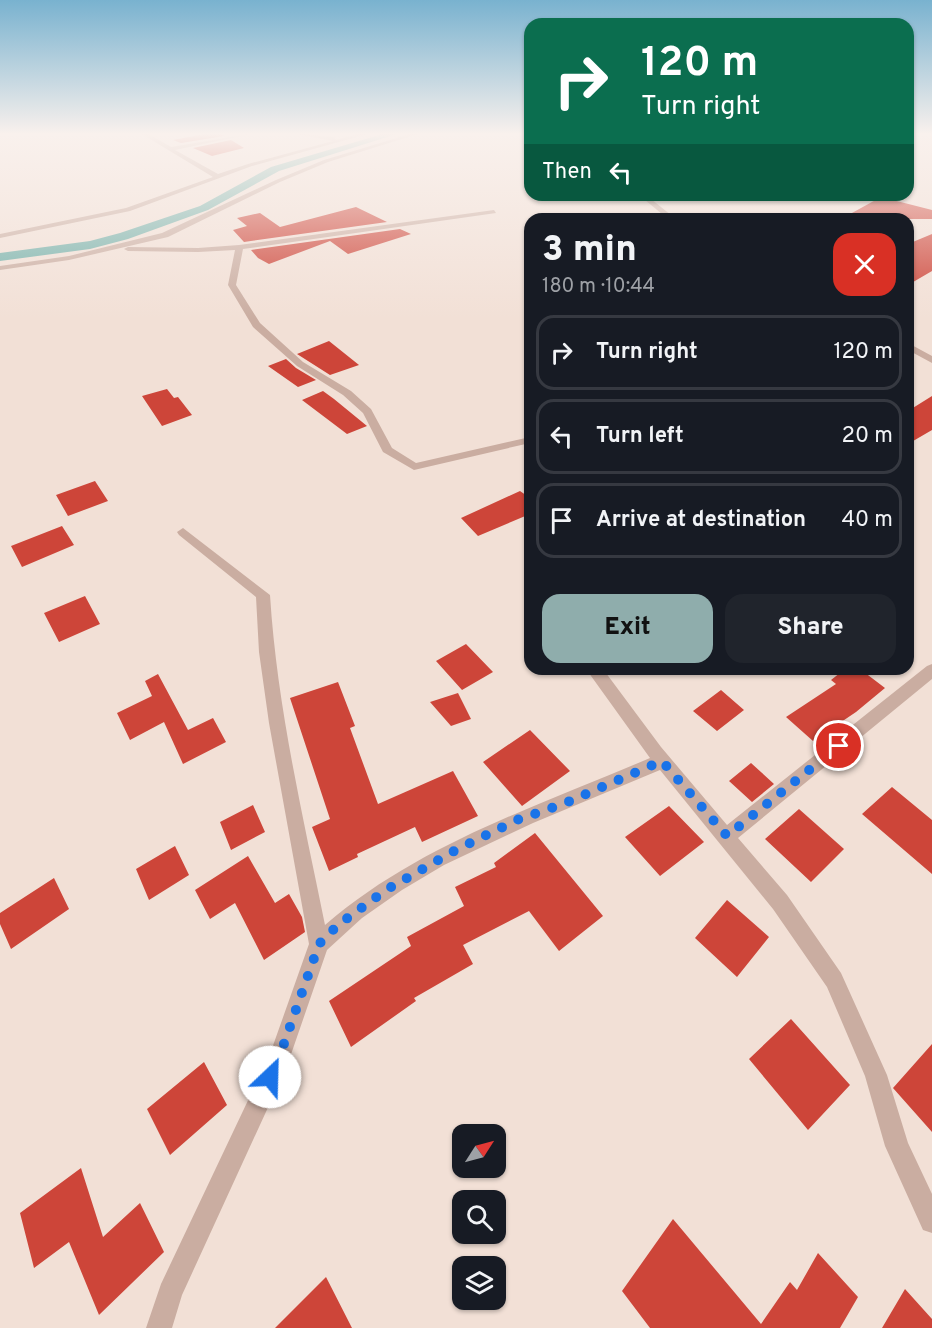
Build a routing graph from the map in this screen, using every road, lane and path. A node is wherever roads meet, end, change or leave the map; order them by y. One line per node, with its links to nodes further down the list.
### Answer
1 (167, 195): 6 (street)
2 (250, 195): 7 (street)
3 (650, 201): 5 (street)
4 (494, 212): 8 (street)
5 (664, 213)
6 (0, 236)
7 (110, 247): 8 (street); 9 (street)
8 (239, 247): 12 (street)
9 (0, 268)
10 (914, 350): 11 (street)
11 (932, 360)
12 (524, 441)
13 (183, 532): 18 (street)
14 (932, 670): 17 (street)
15 (598, 675): 16 (street)
16 (662, 761): 17 (street); 18 (street)
17 (727, 836): 19 (street)
18 (319, 944): 20 (street)
19 (932, 1221)
20 (159, 1328)

